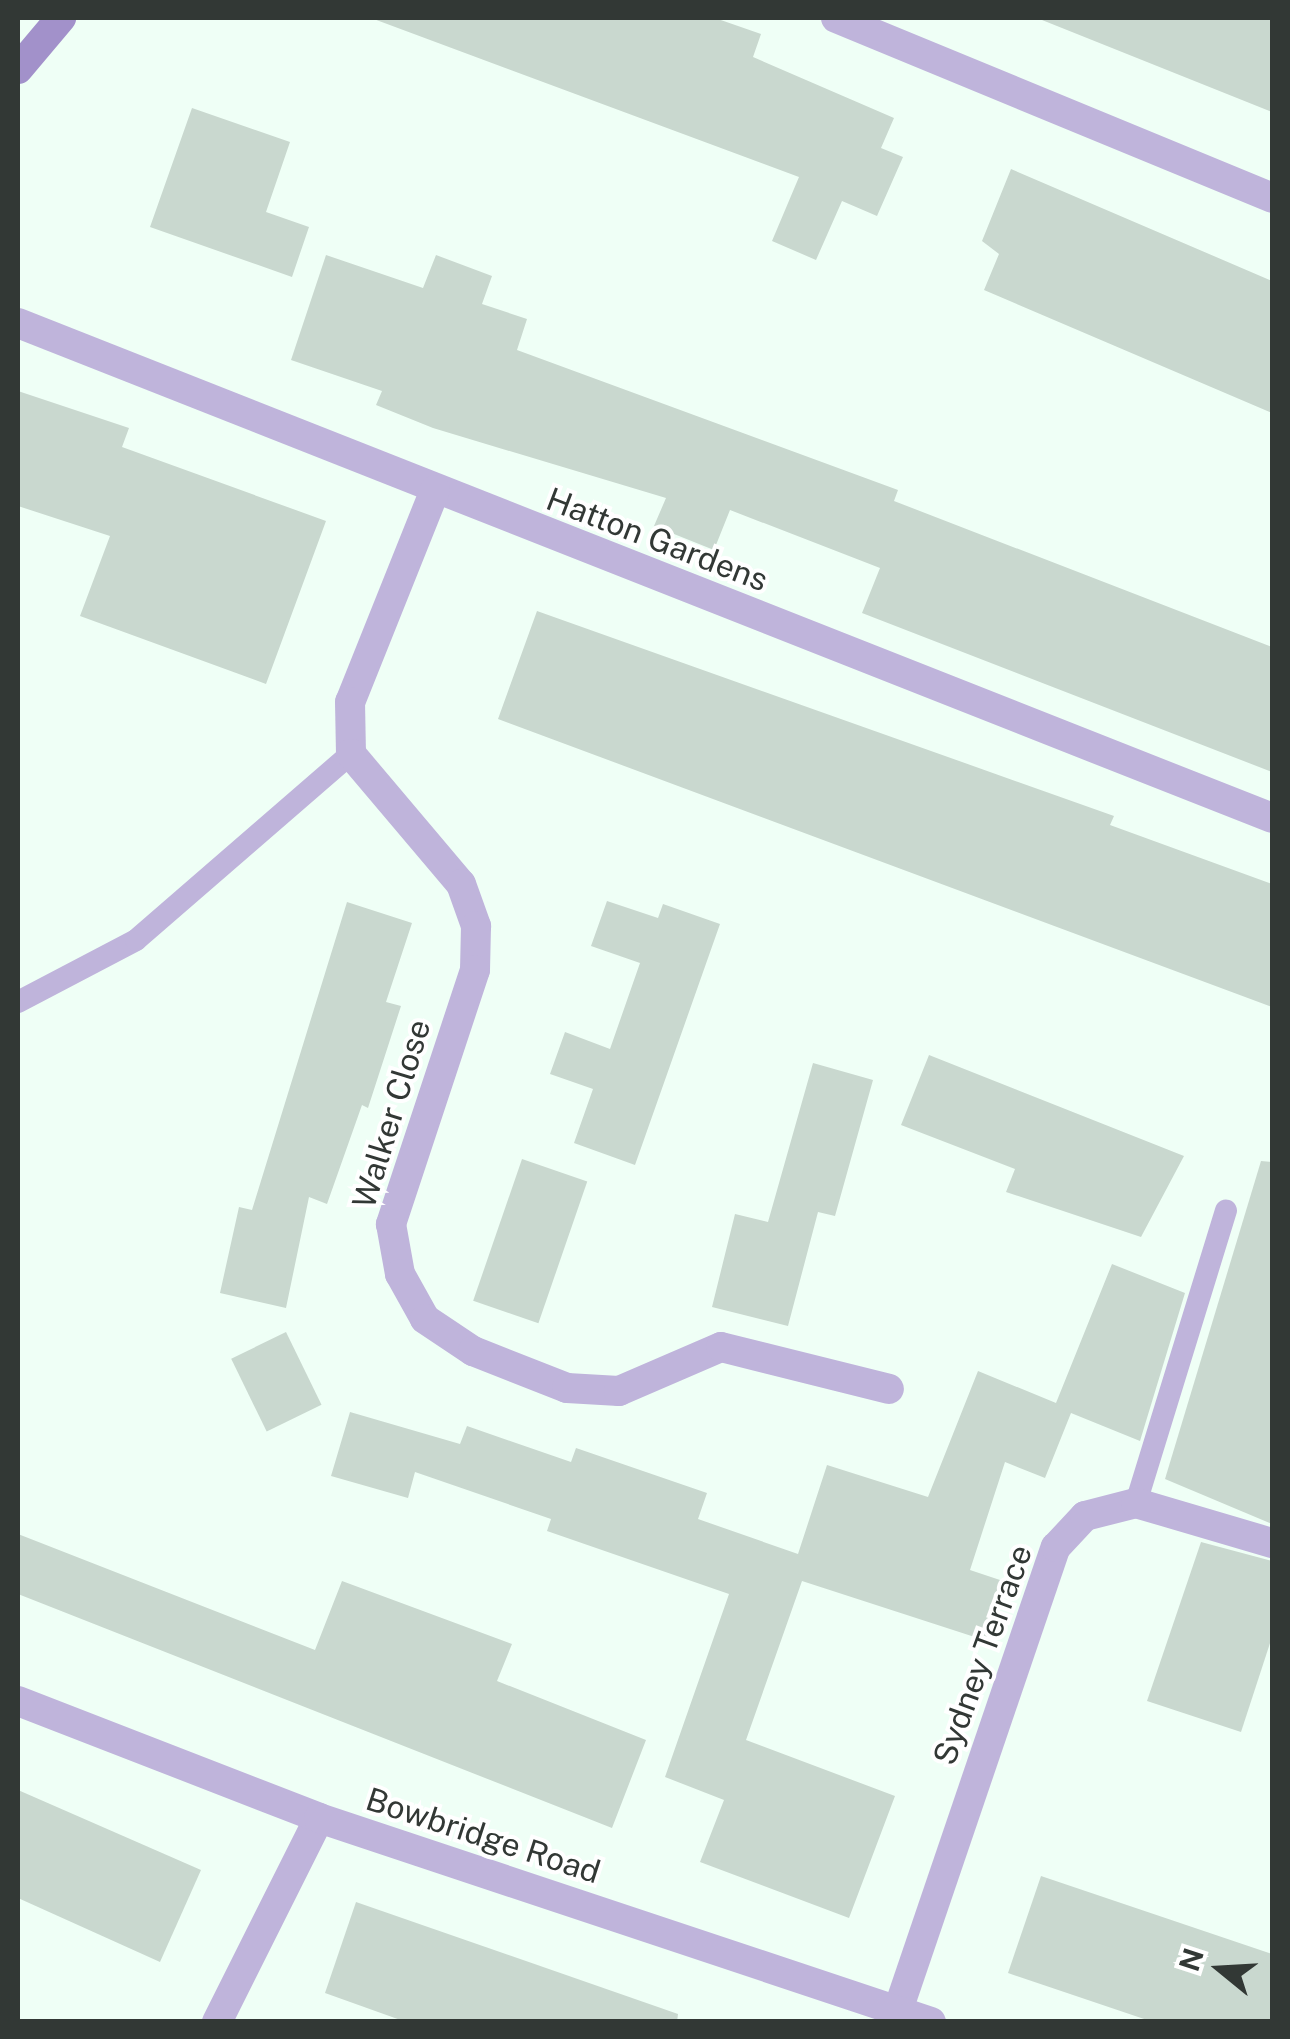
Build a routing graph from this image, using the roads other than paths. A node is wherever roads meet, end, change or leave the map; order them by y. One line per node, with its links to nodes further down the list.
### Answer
1 (61, 18): 3 (main road)
2 (836, 18): 4 (street)
3 (18, 69)
4 (1272, 198)
5 (18, 324): 6 (street, Hatton Gardens)
6 (435, 490): 7 (street); 8 (street, Hatton Gardens)
7 (351, 754): 9 (lane); 11 (street, Walker Close)
8 (1272, 818)
9 (18, 1002)
10 (1226, 1211): 12 (lane)
11 (889, 1388)
12 (1136, 1504): 13 (street, Sydney Terrace); 16 (street, Sydney Terrace)
13 (1272, 1542)
14 (18, 1701): 15 (street, Bowbridge Road)
15 (319, 1818): 16 (street, Bowbridge Road); 17 (street)
16 (898, 2010): 18 (street, Bowbridge Road)
17 (217, 2022)
18 (932, 2022)

